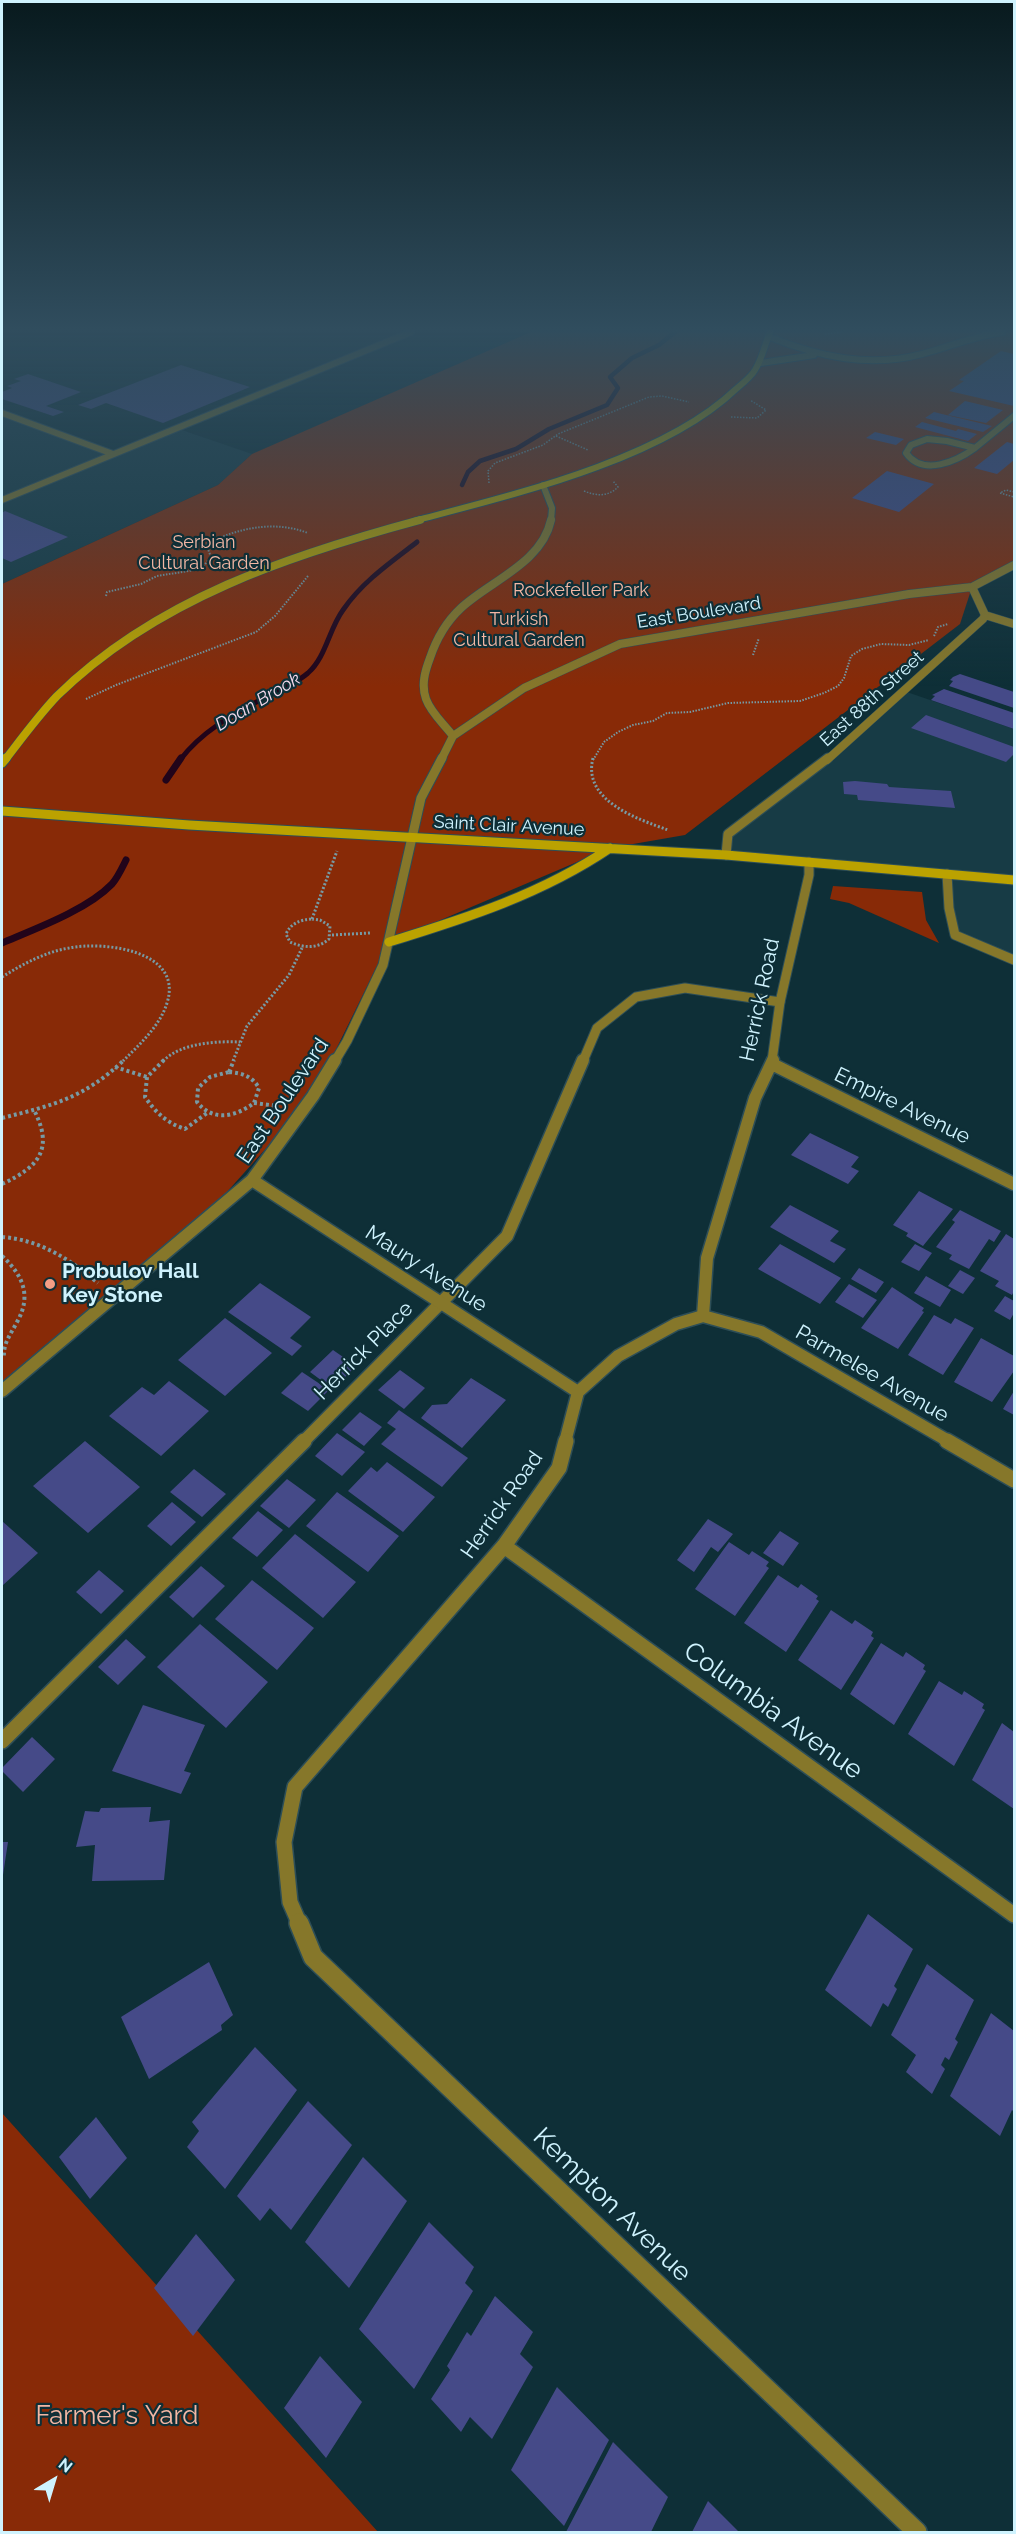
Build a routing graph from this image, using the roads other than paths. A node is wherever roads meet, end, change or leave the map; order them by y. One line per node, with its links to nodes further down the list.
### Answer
1 (103, 450): 6 (street)
2 (122, 450): 6 (street)
3 (635, 450): 7 (main road)
4 (907, 450): 5 (street)
5 (972, 450)
6 (113, 454): 8 (street)
7 (543, 485): 13 (street); 14 (main road)
8 (2, 500)
9 (1014, 564): 10 (street)
10 (972, 587): 11 (street); 13 (street, East Boulevard)
11 (985, 615): 12 (street); 18 (street, East 88th Street)
12 (1014, 624)
13 (453, 736): 16 (street, East Boulevard)
14 (2, 763)
15 (2, 811): 16 (main road, Saint Clair Avenue)
16 (412, 837): 17 (main road, Saint Clair Avenue); 22 (street, East Boulevard)
17 (610, 848): 18 (main road, Saint Clair Avenue); 22 (main road)
18 (726, 855): 19 (main road, Saint Clair Avenue)
19 (809, 862): 20 (main road, Saint Clair Avenue); 24 (street, Herrick Road)
20 (947, 874): 21 (main road, Saint Clair Avenue); 23 (street)
21 (1014, 880)
22 (389, 942): 26 (street, East Boulevard)
23 (1014, 960)
24 (780, 1002): 25 (street, Herrick Road); 28 (street, Herrick Place)
25 (772, 1064): 27 (street, Empire Avenue); 29 (street, Herrick Road)
26 (252, 1180): 28 (street, Maury Avenue); 30 (street, East Boulevard)
27 (1014, 1184)
28 (442, 1302): 31 (street, Maury Avenue); 34 (street, Herrick Place)
29 (703, 1316): 31 (street); 32 (street, Parmelee Avenue)
30 (2, 1391)
31 (578, 1392): 33 (street, Herrick Road)
32 (1014, 1480)
33 (504, 1546): 35 (street, Herrick Road); 36 (street, Columbia Avenue)
34 (2, 1741)
35 (290, 1902): 37 (street, Kempton Avenue)
36 (1014, 1915)
37 (917, 2532)

